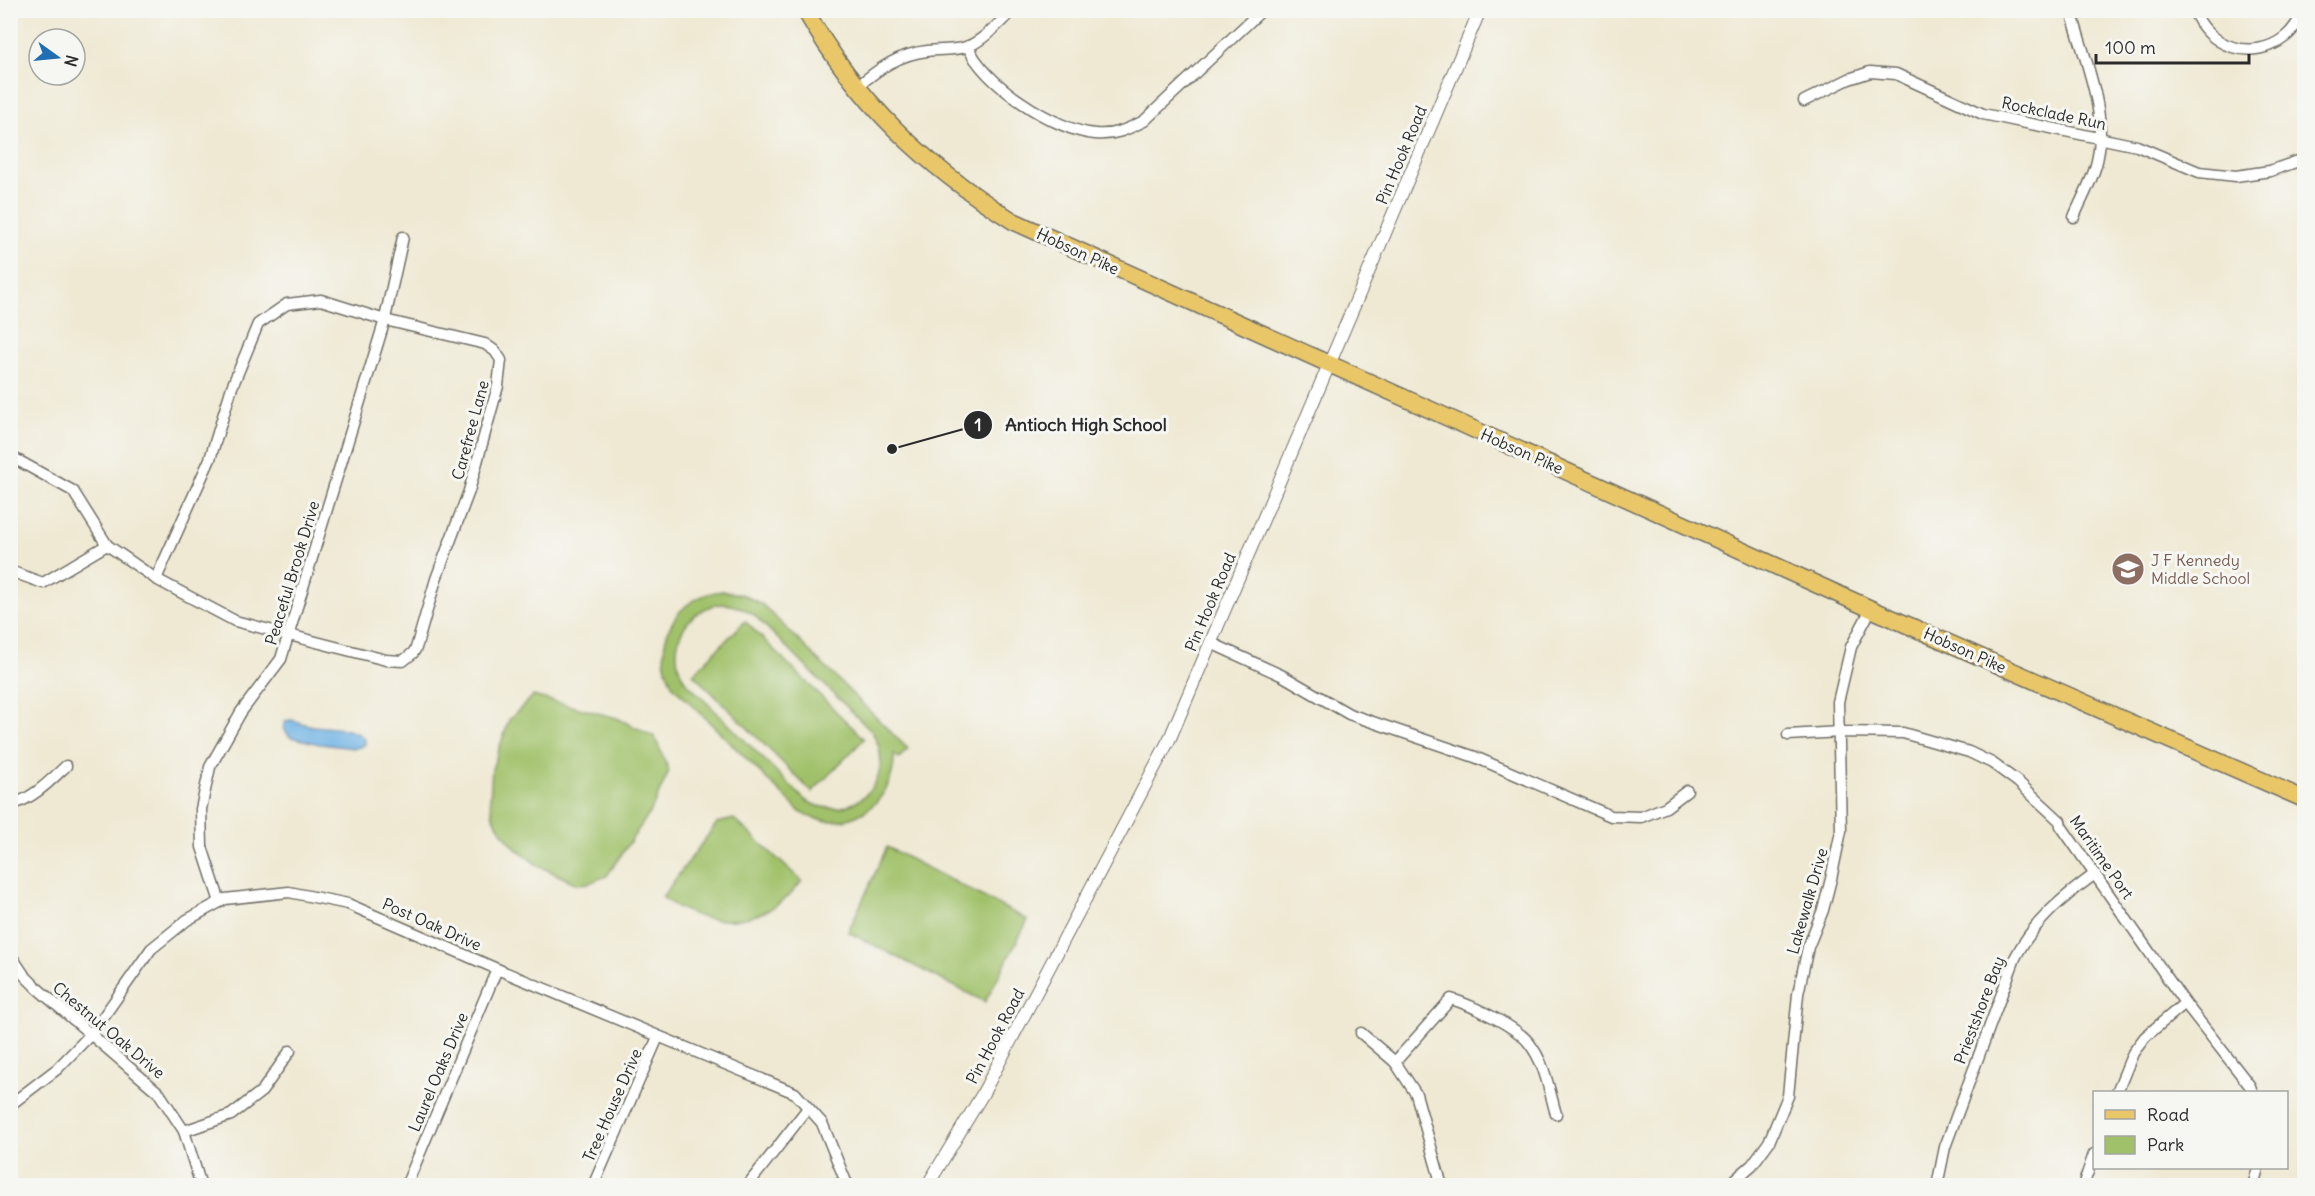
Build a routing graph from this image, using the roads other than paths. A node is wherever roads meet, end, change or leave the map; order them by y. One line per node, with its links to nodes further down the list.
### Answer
1 (806, 10): 9 (main road, Hobson Pike)
2 (1013, 10): 8 (street)
3 (1262, 10): 8 (street)
4 (1480, 10): 16 (street, Pin Hook Road)
5 (2071, 10): 11 (street)
6 (2194, 10): 7 (street)
7 (2304, 10)
8 (968, 46): 9 (street)
9 (857, 87): 16 (main road, Hobson Pike)
10 (1804, 101): 11 (street, Rockclade Run)
11 (2099, 137): 12 (street, Rockclade Run); 13 (street)
12 (2304, 159)
13 (2074, 217)
14 (403, 237): 15 (street, Peaceful Brook Drive)
15 (385, 320): 20 (street, Carefree Lane); 22 (street, Peaceful Brook Drive); 22 (street, Carefree Lane)
16 (1330, 364): 21 (main road, Hobson Pike); 23 (street, Pin Hook Road)
17 (10, 456): 18 (street, Carefree Lane)
18 (107, 545): 19 (street); 20 (street, Carefree Lane)
19 (10, 571)
20 (156, 579): 22 (street, Carefree Lane)
21 (1871, 609): 24 (street, Lakewalk Drive); 28 (main road, Hobson Pike)
22 (289, 634): 31 (street, Peaceful Brook Drive)
23 (1211, 643): 27 (street); 54 (street, Pin Hook Road)
24 (1840, 732): 25 (street, Maritime Port); 30 (street, Maritime Port); 56 (street, Lakewalk Drive)
25 (1788, 735)
26 (66, 766): 29 (street)
27 (1687, 790)
28 (2304, 799)
29 (10, 805)
30 (2095, 874): 34 (street, Maritime Port); 57 (street, Priestshore Bay)
31 (220, 902): 33 (street, Post Oak Drive); 35 (street, Post Oak Drive)
32 (10, 954): 35 (street, Chestnut Oak Drive)
33 (497, 969): 37 (street, Post Oak Drive); 50 (street, Laurel Oaks Drive)
34 (2185, 1004): 40 (street); 41 (street, Maritime Port)
35 (92, 1033): 42 (street, Post Oak Drive); 45 (street, Chestnut Oak Drive)
36 (1361, 1033): 39 (street)
37 (658, 1037): 43 (street, Post Oak Drive); 51 (street, Tree House Drive)
38 (290, 1051): 45 (street)
39 (1395, 1062): 44 (street); 55 (street)
40 (2117, 1091)
41 (2252, 1091)
42 (10, 1105)
43 (808, 1108): 48 (street, Post Oak Drive); 52 (street)
44 (1556, 1114)
45 (184, 1131): 49 (street, Chestnut Oak Drive)
46 (2093, 1157): 58 (street)
47 (2257, 1169): 59 (street)
48 (849, 1184): 53 (street)
49 (201, 1185)
50 (406, 1185)
51 (593, 1185)
52 (747, 1185)
53 (832, 1185)
54 (927, 1185)
55 (1442, 1185)
56 (1728, 1185)
57 (1937, 1185)
58 (2083, 1185)
59 (2253, 1185)

